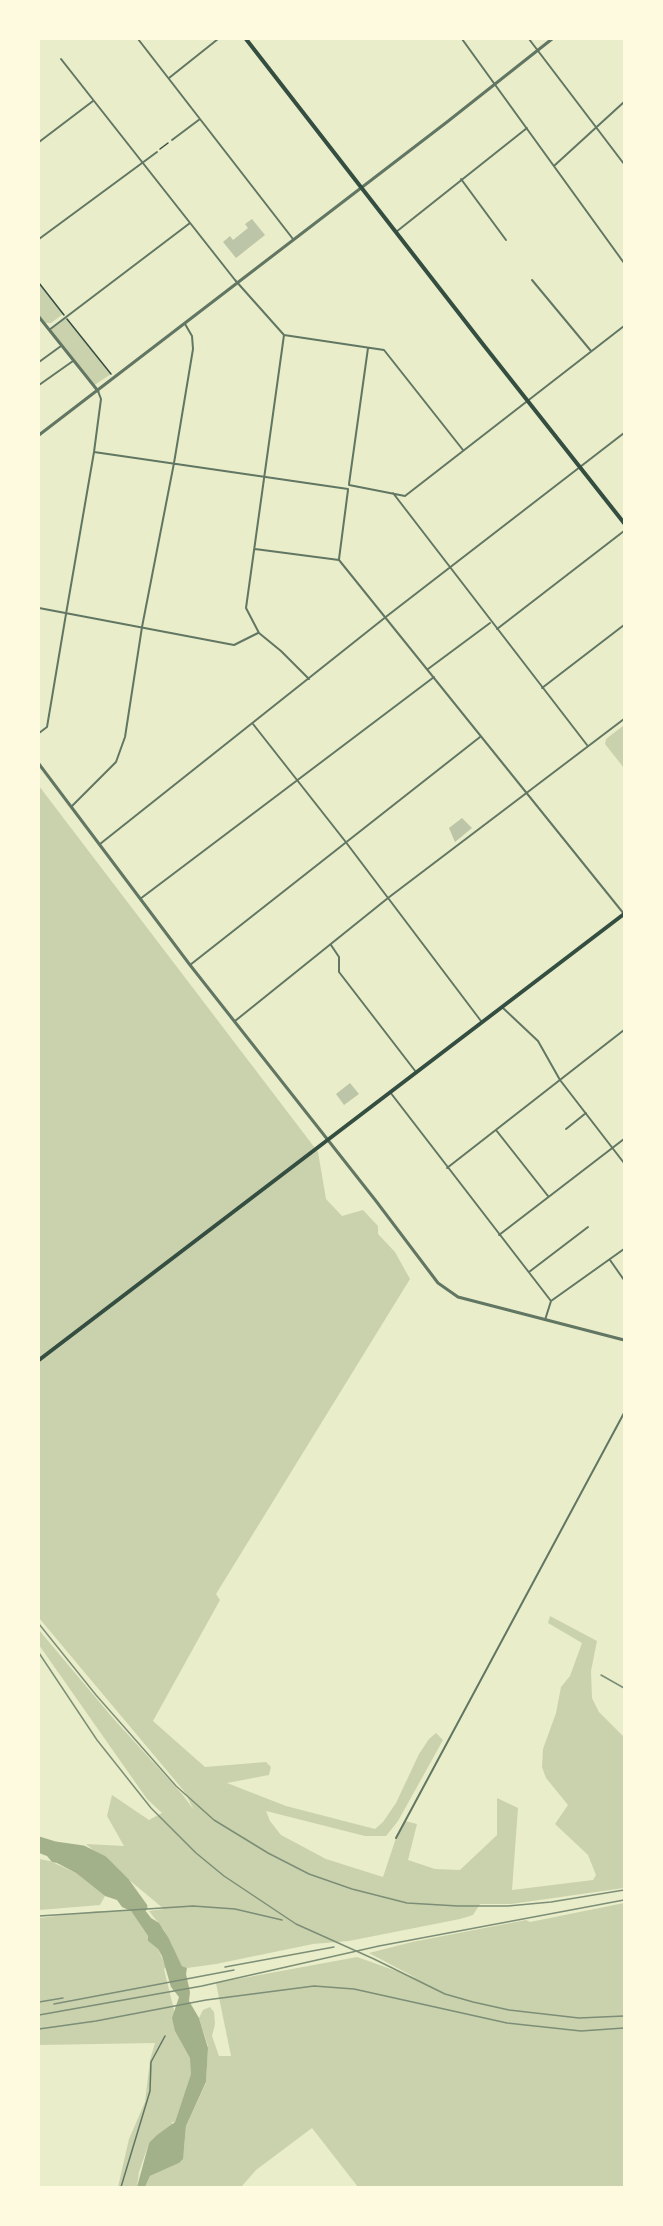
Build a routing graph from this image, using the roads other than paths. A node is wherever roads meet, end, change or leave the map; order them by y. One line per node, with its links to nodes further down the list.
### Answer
1 (138, 39): 9 (street)
2 (218, 39): 9 (street)
3 (246, 39): 23 (main road)
4 (462, 39): 10 (street)
5 (530, 39): 7 (street)
6 (552, 39): 7 (street)
7 (538, 50): 10 (street); 14 (street)
8 (61, 59): 11 (street)
9 (169, 78): 13 (street)
10 (496, 84): 15 (street); 23 (street)
11 (93, 101): 17 (street); 19 (street)
12 (624, 102): 14 (street)
13 (200, 119): 16 (street); 27 (street)
14 (595, 127): 20 (street); 21 (street)
15 (527, 128): 21 (street); 22 (street)
16 (172, 140)
17 (39, 142)
18 (157, 152): 19 (street)
19 (143, 162): 24 (street); 26 (street)
20 (624, 164)
21 (554, 166): 29 (street)
22 (461, 179): 25 (street); 28 (street)
23 (362, 186): 25 (main road); 27 (street)
24 (190, 223): 31 (street); 35 (street)
25 (396, 232): 44 (main road)
26 (39, 239)
27 (292, 239): 31 (street)
28 (506, 240)
29 (624, 263)
30 (532, 280): 39 (street)
31 (236, 282): 33 (street); 36 (street)
32 (39, 316): 35 (street)
33 (184, 324): 43 (street); 49 (street)
34 (624, 326): 39 (street)
35 (49, 330): 37 (street)
36 (284, 335): 38 (street); 51 (street)
37 (62, 346): 40 (street); 41 (street)
38 (368, 348): 47 (street); 52 (street)
39 (591, 351): 44 (street)
40 (73, 361): 42 (street); 43 (street)
41 (39, 362)
42 (39, 385)
43 (98, 391): 46 (street); 48 (street)
44 (527, 401): 47 (street); 50 (main road)
45 (624, 433): 50 (street)
46 (39, 435)
47 (464, 450): 53 (street)
48 (94, 452): 49 (street); 60 (street)
49 (174, 463): 51 (street); 64 (street)
50 (580, 467): 54 (main road); 58 (street)
51 (263, 476): 52 (street); 56 (street)
52 (349, 487): 53 (street); 57 (street)
53 (393, 494): 58 (street)
54 (624, 523)
55 (624, 531): 65 (street)
56 (255, 549): 57 (street); 66 (street)
57 (339, 560): 61 (street)
58 (452, 568): 61 (street); 62 (street)
59 (39, 608): 60 (street)
60 (66, 614): 64 (street); 73 (street)
61 (387, 616): 67 (street); 69 (street)
62 (491, 622): 65 (street); 67 (street)
63 (624, 625): 70 (street)
64 (142, 627): 66 (street); 79 (street)
65 (497, 629): 70 (street)
66 (259, 633): 69 (street)
67 (428, 669): 68 (street)
68 (434, 677): 74 (street); 77 (street)
69 (309, 680): 72 (street)
70 (542, 688): 75 (street)
71 (624, 719): 75 (street)
72 (253, 724): 77 (street); 81 (street)
73 (39, 733)
74 (481, 736): 78 (street); 80 (street)
75 (588, 746): 78 (street)
76 (39, 764): 79 (street)
77 (297, 780): 80 (street); 83 (street)
78 (526, 794): 82 (street); 84 (street)
79 (71, 807): 81 (street)
80 (345, 841): 82 (street); 86 (street)
81 (100, 844): 83 (street)
82 (388, 898): 85 (street); 88 (street)
83 (140, 899): 86 (street)
84 (624, 914): 87 (main road)
85 (331, 945): 89 (street); 91 (street)
86 (190, 965): 89 (street)
87 (501, 1006): 88 (main road); 92 (street)
88 (481, 1021): 91 (main road)
89 (235, 1022): 97 (street)
90 (624, 1030): 92 (street)
91 (416, 1072): 93 (main road)
92 (560, 1080): 94 (street); 96 (street)
93 (390, 1092): 97 (main road); 101 (street)
94 (586, 1113): 95 (street); 99 (street)
95 (566, 1129)
96 (496, 1130): 101 (street); 102 (street)
97 (327, 1139): 110 (street); 112 (main road)
98 (624, 1139): 99 (street)
99 (612, 1148): 100 (street); 102 (street)
100 (624, 1163)
101 (447, 1168): 104 (street)
102 (549, 1197): 104 (street)
103 (588, 1227): 107 (street)
104 (499, 1235): 107 (street)
105 (624, 1249): 106 (street)
106 (610, 1260): 108 (street); 109 (street)
107 (529, 1272): 109 (street)
108 (624, 1280)
109 (551, 1301): 110 (street)
110 (545, 1320): 111 (street)
111 (624, 1340)
112 (39, 1359)
113 (624, 1413): 114 (street)
114 (396, 1838)
115 (165, 2036): 116 (lane)
116 (121, 2187)

